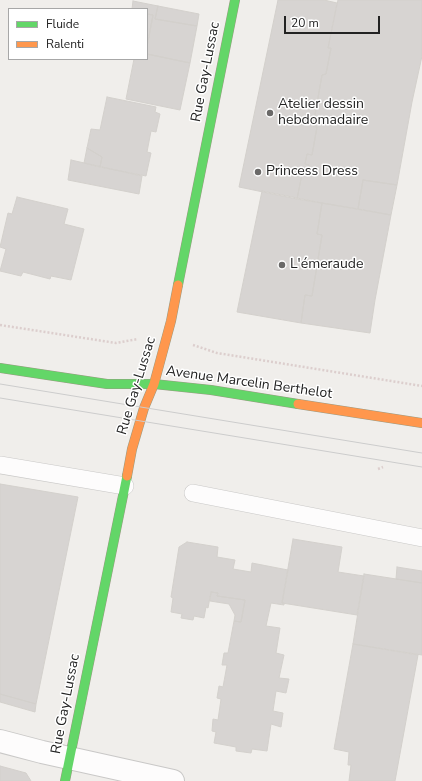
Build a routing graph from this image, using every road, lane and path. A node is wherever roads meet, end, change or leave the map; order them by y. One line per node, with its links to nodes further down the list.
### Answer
1 (235, 0): 6 (street, Rue Gay-Lussac)
2 (0, 325): 3 (path)
3 (138, 339)
4 (188, 343): 7 (path, Avenue Marcelin Berthelot)
5 (0, 368): 6 (street, Avenue Marcelin Berthelot)
6 (154, 384): 8 (street, Avenue Marcelin Berthelot); 12 (street, Rue Gay-Lussac)
7 (422, 386)
8 (422, 423)
9 (0, 465): 12 (lane)
10 (383, 467): 11 (path)
11 (378, 469)
12 (125, 486): 16 (street, Rue Gay-Lussac)
13 (193, 493): 14 (lane)
14 (422, 538)
15 (0, 741): 16 (street)
16 (70, 758): 17 (street, Rue Gay-Lussac); 18 (street)
17 (65, 781)
18 (173, 781)

